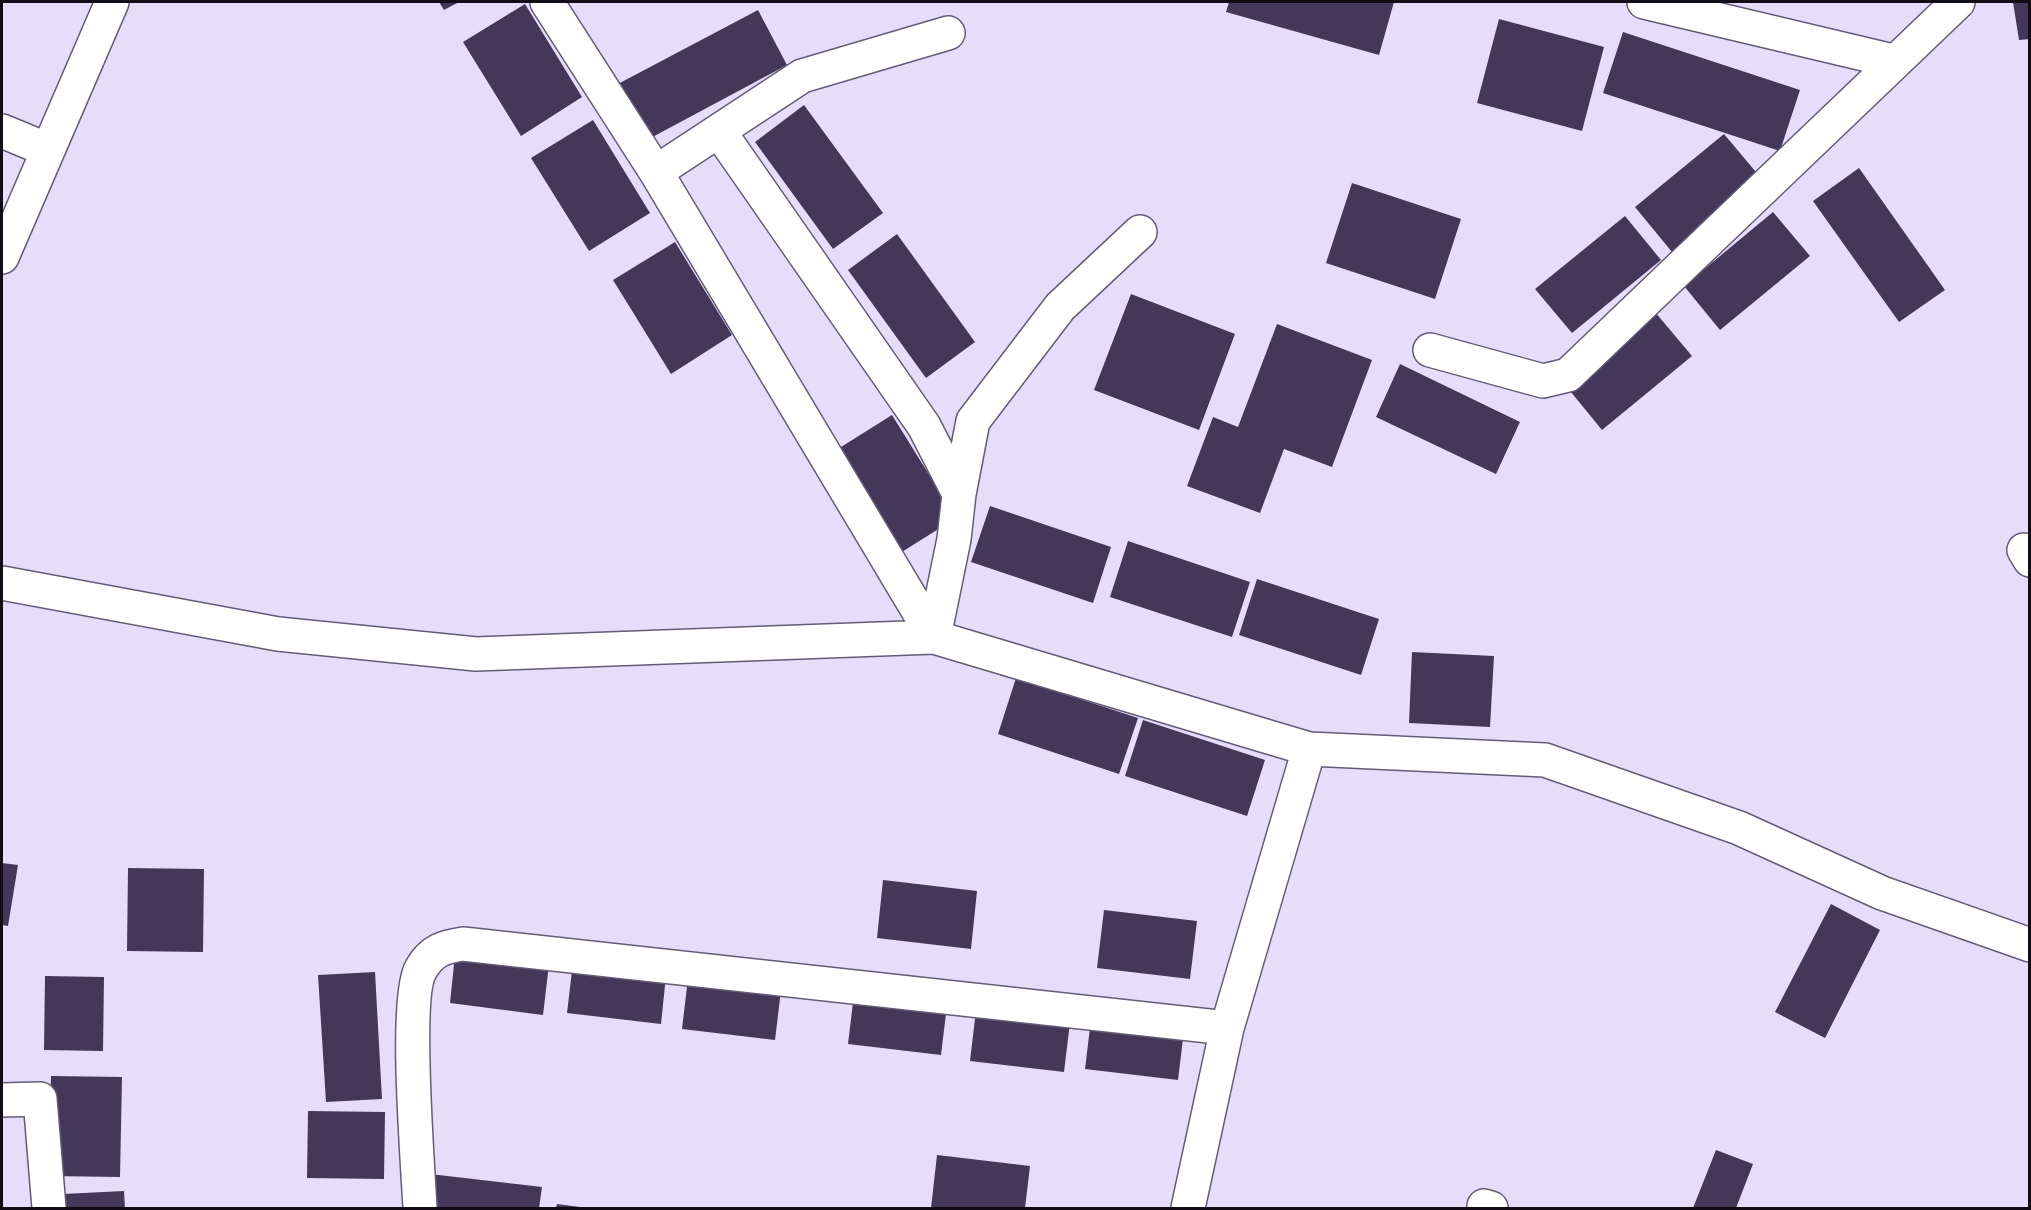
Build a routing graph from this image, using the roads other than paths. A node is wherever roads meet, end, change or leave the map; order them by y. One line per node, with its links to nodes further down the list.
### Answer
1 (112, 2): 9 (street)
2 (547, 2): 10 (street)
3 (1644, 2): 6 (street)
4 (1958, 2): 6 (street)
5 (948, 33): 8 (street)
6 (1893, 61): 13 (street)
7 (2, 131): 9 (street)
8 (719, 131): 10 (street); 14 (street)
9 (48, 150): 12 (street)
10 (656, 172): 16 (street)
11 (1140, 232): 14 (street)
12 (2, 257)
13 (1430, 350)
14 (959, 494): 16 (street)
15 (2, 583): 16 (street)
16 (934, 637): 17 (street)
17 (1309, 749): 18 (street); 19 (street)
18 (2030, 945)
19 (1227, 1028): 22 (street); 23 (street)
20 (2, 1100): 21 (street)
21 (49, 1209)
22 (420, 1209)
23 (1188, 1209)

